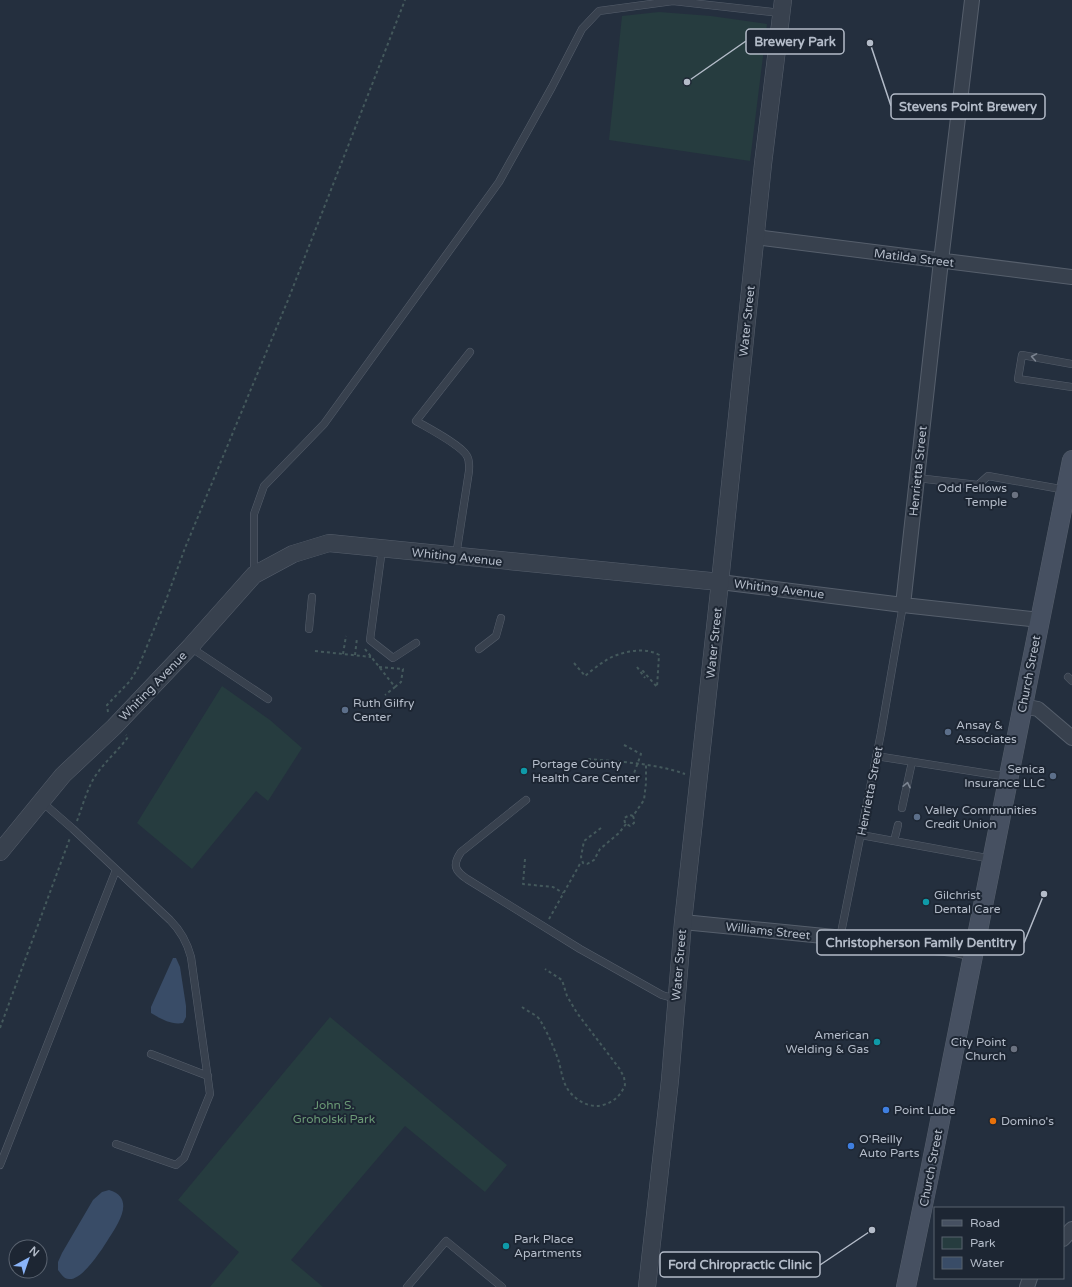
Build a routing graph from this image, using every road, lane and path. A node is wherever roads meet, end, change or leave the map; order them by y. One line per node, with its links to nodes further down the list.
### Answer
1 (405, 0): 41 (path)
2 (972, 0): 5 (street, Henrietta Street)
3 (782, 6): 4 (street, Water Street); 15 (lane)
4 (755, 237): 5 (street, Matilda Street); 16 (street, Water Street)
5 (941, 261): 6 (street, Matilda Street); 11 (street, Henrietta Street)
6 (1072, 277)
7 (470, 352): 14 (lane)
8 (1072, 364): 9 (lane, one-way to 9)
9 (1072, 387)
10 (1072, 460): 12 (main road, Church Street)
11 (917, 478): 12 (lane); 18 (street, Henrietta Street)
12 (1066, 490): 20 (main road, Church Street)
13 (382, 549): 14 (street, Whiting Avenue); 15 (street, Whiting Avenue); 24 (lane)
14 (456, 557): 16 (street, Whiting Avenue)
15 (254, 575): 25 (street, Whiting Avenue)
16 (720, 582): 18 (street, Whiting Avenue); 69 (street, Water Street)
17 (312, 597): 21 (lane)
18 (903, 605): 20 (street, Whiting Avenue); 45 (lane, Henrietta Street)
19 (501, 618): 27 (lane)
20 (1040, 620): 40 (main road, Church Street)
21 (309, 629)
22 (346, 636): 29 (path)
23 (357, 638): 30 (path)
24 (416, 643)
25 (190, 647): 39 (lane); 54 (street, Whiting Avenue)
26 (364, 648): 31 (path)
27 (479, 649)
28 (316, 651): 29 (path)
29 (343, 654): 30 (path)
30 (354, 655): 31 (path)
31 (371, 657): 33 (path)
32 (574, 663): 35 (path)
33 (379, 667): 37 (path); 37 (path)
34 (637, 667): 35 (path)
35 (642, 673): 36 (path)
36 (646, 678)
37 (395, 687): 38 (path)
38 (385, 695)
39 (268, 699)
40 (1022, 706): 43 (street); 52 (main road, Church Street)
41 (110, 715)
42 (125, 733): 60 (path)
43 (1072, 738)
44 (624, 745): 48 (path)
45 (876, 756): 47 (lane); 61 (lane, Henrietta Street)
46 (588, 759): 48 (path)
47 (912, 762): 52 (lane); 55 (lane, one-way to 47)
48 (637, 764): 49 (path); 51 (path)
49 (646, 765): 50 (path); 56 (path)
50 (686, 774)
51 (633, 776)
52 (1009, 777): 65 (main road, Church Street)
53 (526, 800): 70 (lane)
54 (41, 802): 60 (lane); 63 (street, Whiting Avenue)
55 (902, 808)
56 (633, 816): 57 (path); 57 (path)
57 (626, 824): 66 (path)
58 (898, 825): 62 (lane)
59 (601, 828): 66 (path)
60 (74, 829): 67 (lane); 76 (path)
61 (861, 835): 62 (lane); 71 (lane, Henrietta Street)
62 (894, 841): 65 (lane)
63 (0, 852)
64 (525, 859): 68 (path)
65 (992, 859): 72 (main road, Church Street)
66 (582, 862): 68 (path)
67 (116, 870): 78 (lane); 80 (lane)
68 (563, 893): 70 (path)
69 (683, 922): 71 (street, Williams Street); 74 (street, Water Street)
70 (545, 927): 74 (lane)
71 (840, 938): 72 (street, Williams Street)
72 (973, 953): 86 (main road, Church Street)
73 (545, 969): 75 (path)
74 (676, 999): 85 (street, Water Street)
75 (522, 1008)
76 (0, 1028)
77 (152, 1054): 78 (lane)
78 (208, 1076): 79 (lane)
79 (116, 1144)
80 (0, 1165)
81 (1072, 1229): 82 (street)
82 (1064, 1238)
83 (407, 1287): 84 (lane)
84 (502, 1287)
85 (647, 1287)
86 (906, 1287)

